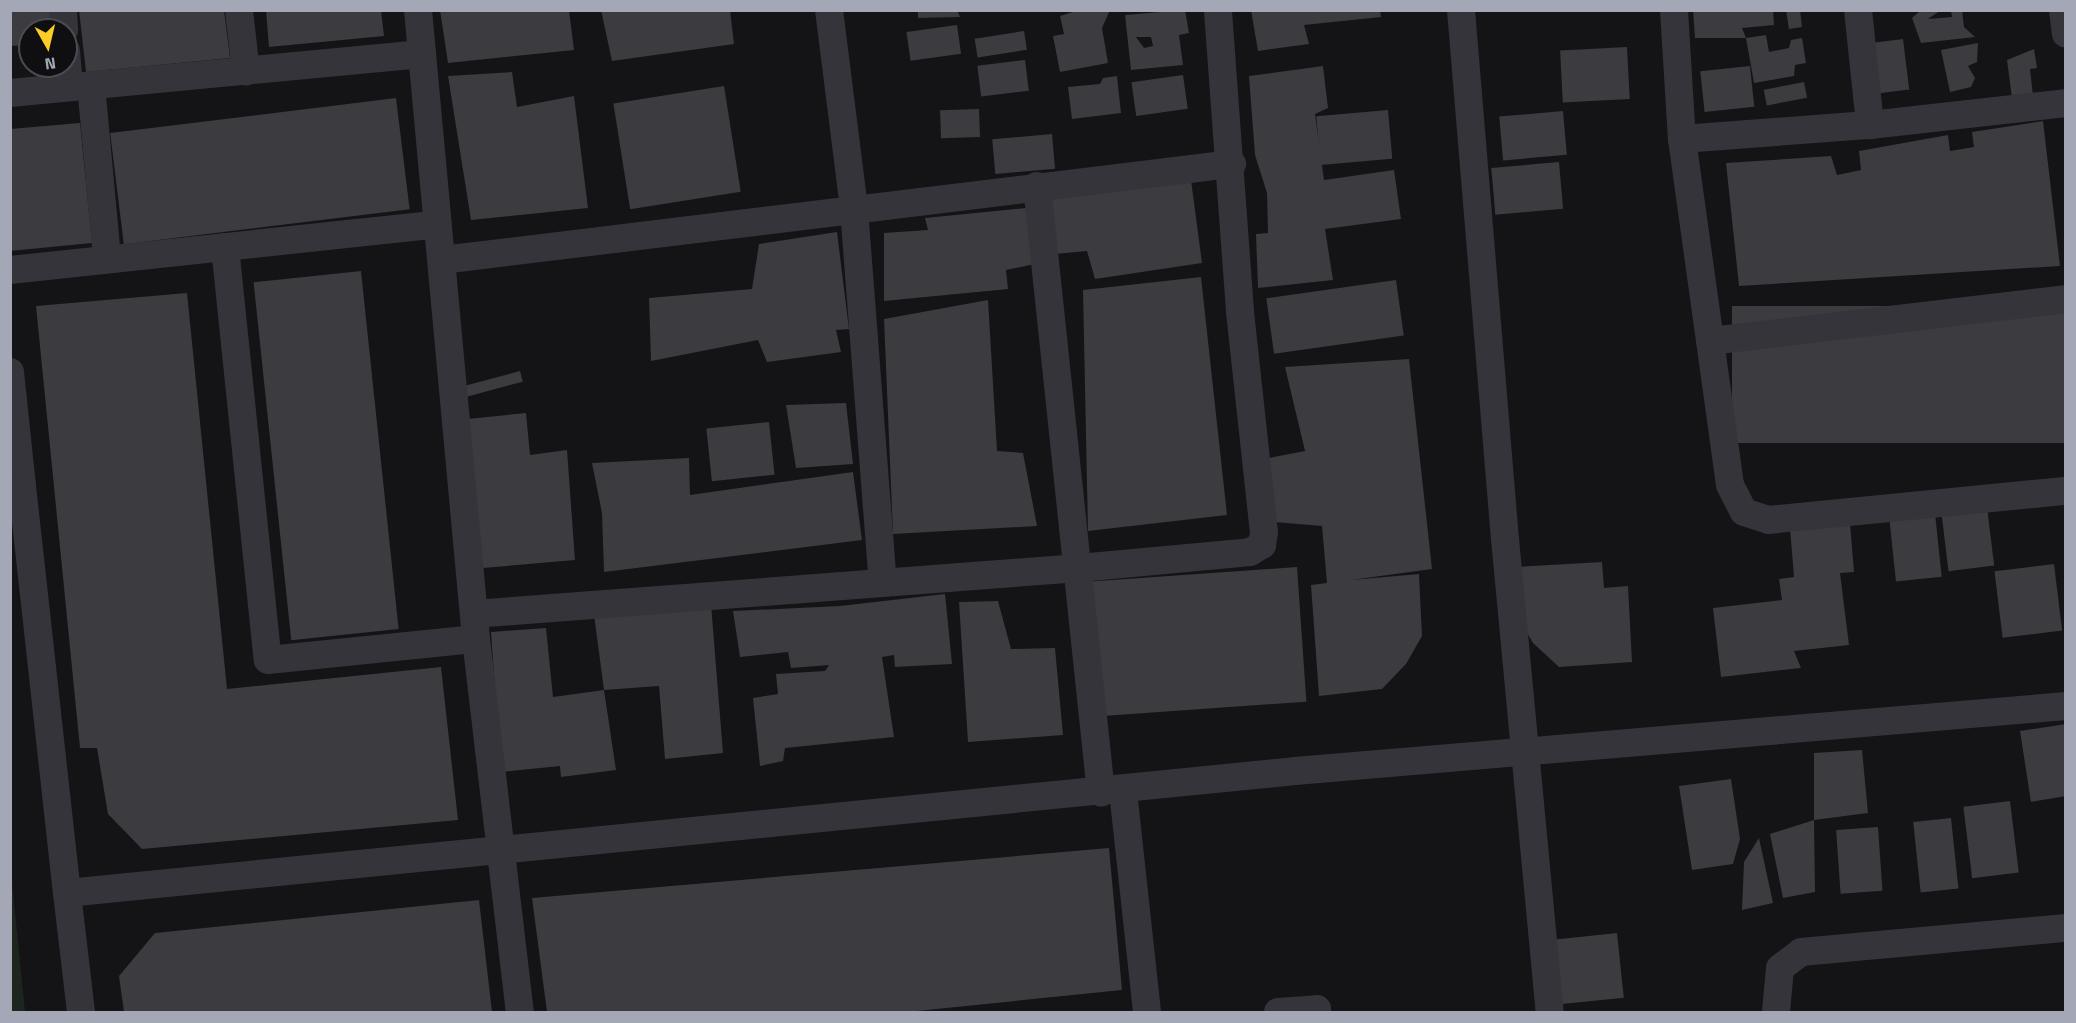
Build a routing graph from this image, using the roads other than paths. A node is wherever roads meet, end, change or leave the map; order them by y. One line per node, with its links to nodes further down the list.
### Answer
1 (239, 10): 11 (street)
2 (418, 10): 10 (street)
3 (829, 10): 20 (street)
4 (1218, 10): 18 (street)
5 (1461, 10): 35 (street)
6 (1674, 10): 17 (street)
7 (1858, 10): 16 (street)
8 (2063, 10): 9 (street)
9 (2066, 34)
10 (422, 54): 11 (street); 21 (street)
11 (246, 72): 13 (street)
12 (77, 78): 13 (street)
13 (80, 86): 14 (street); 23 (street)
14 (10, 93)
15 (2066, 103): 16 (street)
16 (1870, 125): 17 (street)
17 (1682, 139): 27 (street)
18 (1232, 164): 19 (street); 31 (street)
19 (1037, 186): 20 (street); 31 (street)
20 (854, 210): 24 (street); 32 (street)
21 (438, 224): 22 (street); 24 (street)
22 (225, 247): 23 (street); 33 (street)
23 (107, 258): 25 (street)
24 (442, 260): 33 (street)
25 (10, 270)
26 (2066, 299): 27 (street)
27 (1710, 341): 30 (street)
28 (10, 372): 29 (street)
29 (16, 487): 38 (street)
30 (2066, 491)
31 (1079, 568): 32 (street); 36 (street)
32 (883, 582): 33 (street)
33 (475, 627): 37 (street)
34 (2066, 706): 35 (street)
35 (1524, 751): 36 (street); 45 (street)
36 (1112, 792): 37 (street); 42 (street)
37 (501, 850): 38 (street); 41 (street)
38 (67, 893): 40 (street)
39 (2066, 928): 46 (street)
40 (81, 1012)
41 (520, 1012)
42 (1146, 1012)
43 (1278, 1012): 44 (street)
44 (1317, 1012)
45 (1550, 1012)
46 (1776, 1012)

